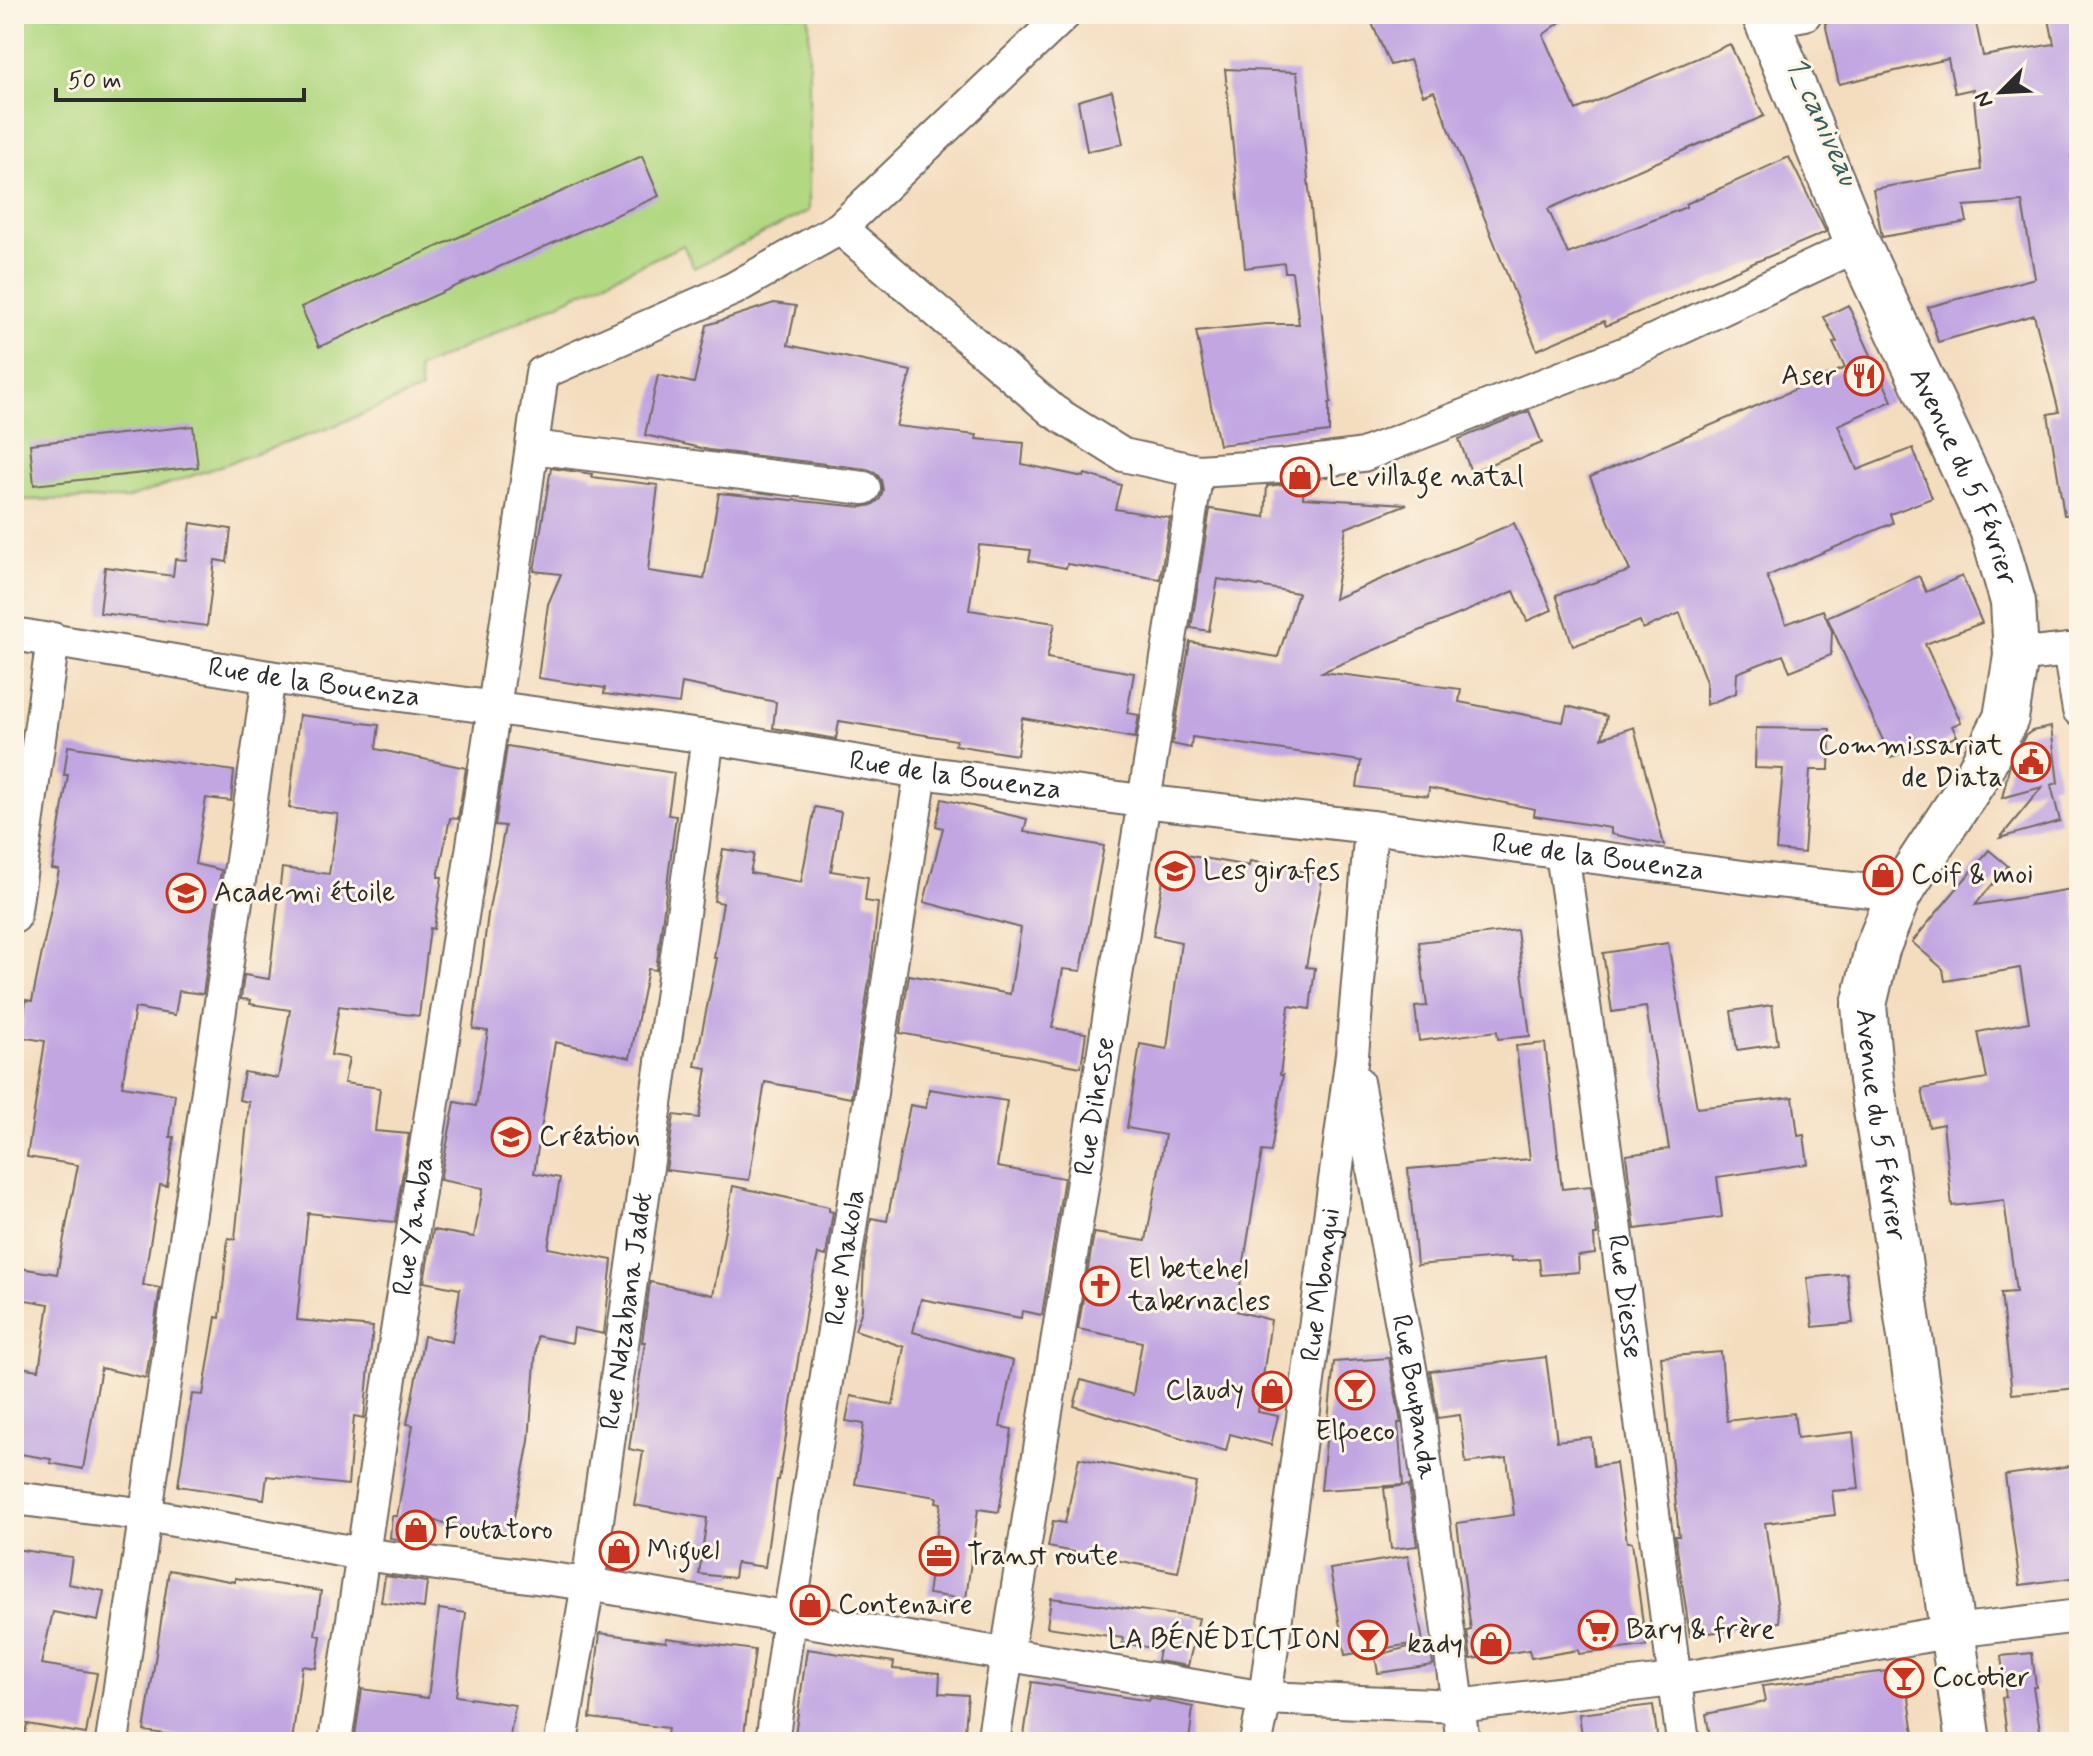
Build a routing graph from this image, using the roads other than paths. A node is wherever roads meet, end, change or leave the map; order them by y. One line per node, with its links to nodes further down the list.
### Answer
1 (1065, 14): 3 (street)
2 (1779, 16): 4 (street, Avenue du 5 Février)
3 (840, 228): 5 (street, Rue Yamba); 6 (street)
4 (1858, 245): 6 (street); 11 (street, Avenue du 5 Février)
5 (532, 447): 7 (street); 13 (street, Rue Yamba)
6 (1197, 471): 17 (street, Rue Dihesse)
7 (864, 488)
8 (14, 634): 9 (street, Rue de la Bouenza)
9 (53, 639): 12 (street, Rue de la Bouenza); 21 (street)
10 (2074, 650): 11 (street); 14 (street)
11 (2016, 656): 20 (street, Avenue du 5 Février)
12 (269, 677): 13 (street, Rue de la Bouenza); 24 (street)
13 (495, 710): 15 (street, Rue de la Bouenza); 25 (street, Rue Yamba)
14 (2079, 710)
15 (708, 737): 16 (street, Rue de la Bouenza); 26 (street, Rue Ndzabana Jadot)
16 (921, 772): 17 (street, Rue de la Bouenza); 28 (street, Rue Makola)
17 (1142, 801): 18 (street, Rue de la Bouenza); 30 (street, Rue Dihesse)
18 (1371, 827): 19 (street, Rue de la Bouenza); 22 (street, Rue Mbongui)
19 (1562, 853): 20 (street, Rue de la Bouenza); 31 (street, Rue Diesse)
20 (1899, 894): 29 (street, Avenue du 5 Février)
21 (14, 917)
22 (1352, 1055): 32 (street, Rue Mbongui); 33 (street, Rue Boupanda)
23 (14, 1498): 24 (street)
24 (147, 1515): 25 (street); 34 (street)
25 (362, 1554): 26 (street); 35 (street, Rue Yamba)
26 (588, 1584): 28 (street); 36 (street, Rue Ndzabana Jadot)
27 (2079, 1616): 29 (street)
28 (789, 1619): 30 (street); 37 (street, Rue Makola)
29 (1953, 1631): 31 (street); 42 (street, Avenue du 5 Février)
30 (1006, 1655): 32 (street); 38 (street, Rue Dihesse)
31 (1673, 1680): 33 (street); 41 (street, Rue Diesse)
32 (1265, 1698): 33 (street); 39 (street, Rue Mbongui)
33 (1458, 1706): 40 (street, Rue Boupanda)
34 (112, 1742)
35 (335, 1742)
36 (561, 1742)
37 (772, 1742)
38 (993, 1742)
39 (1256, 1742)
40 (1463, 1742)
41 (1683, 1742)
42 (1968, 1742)

